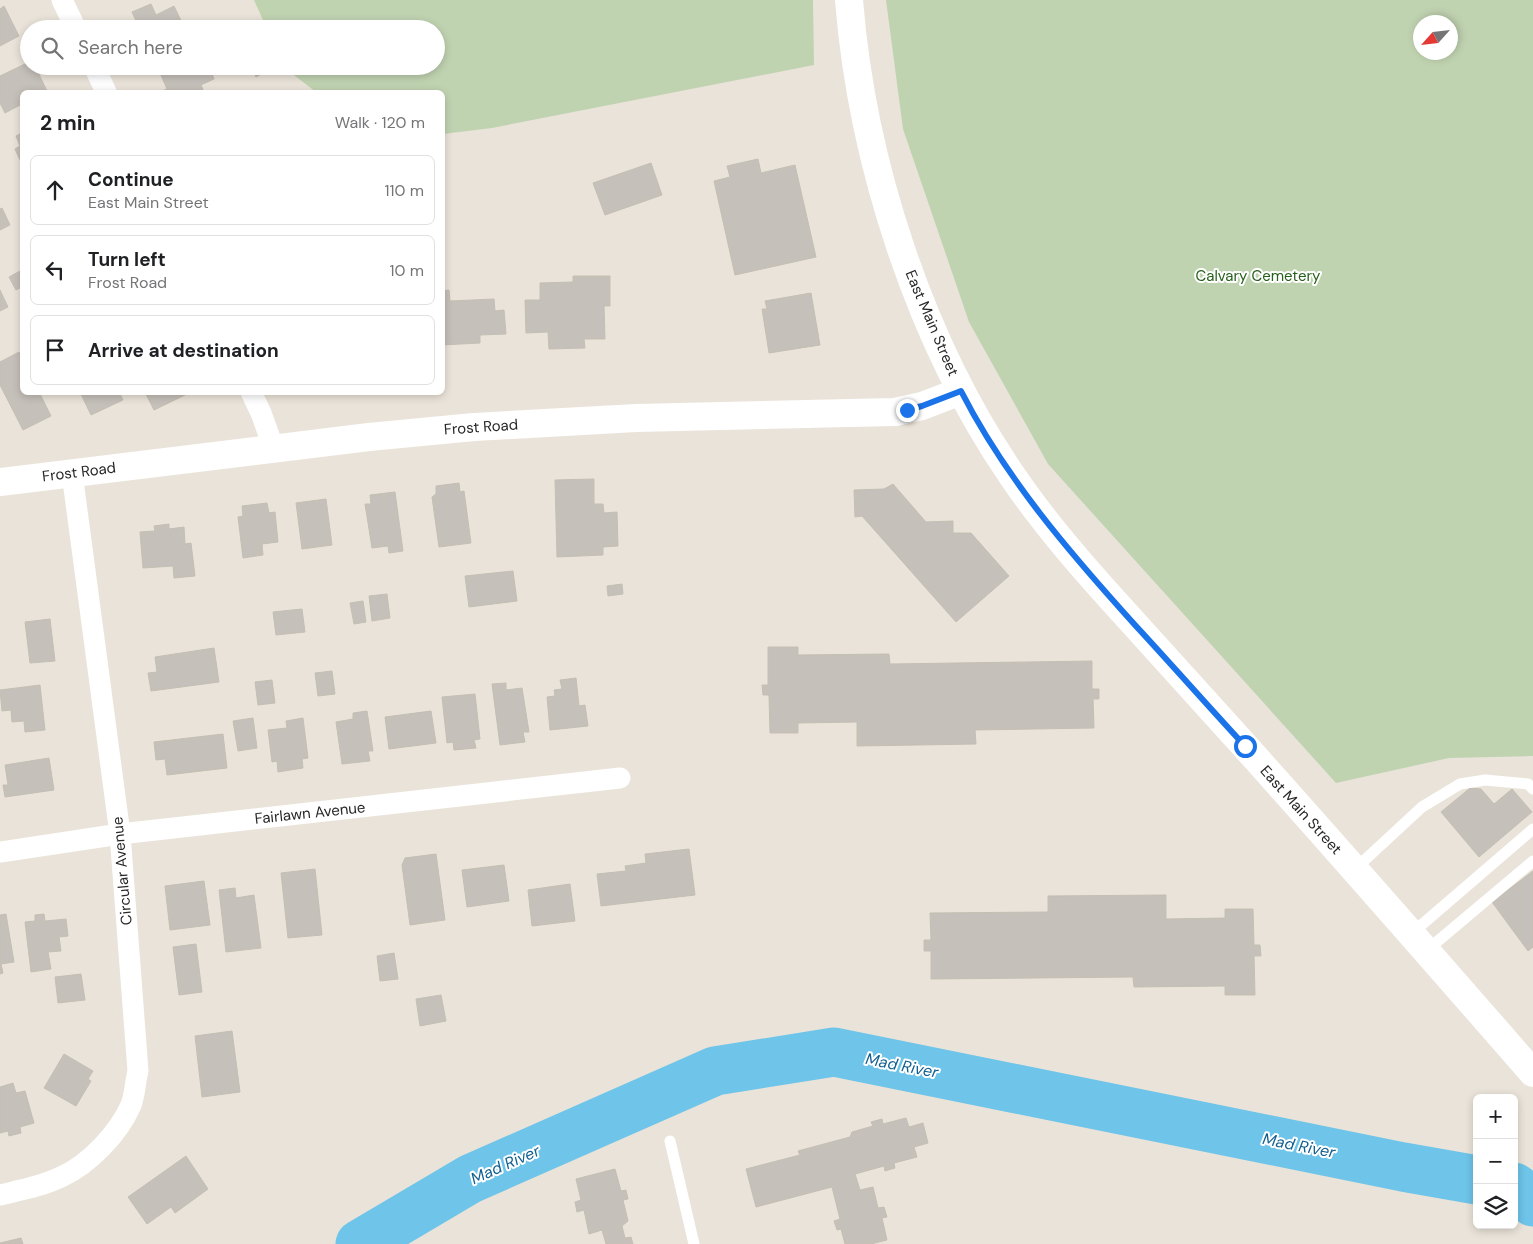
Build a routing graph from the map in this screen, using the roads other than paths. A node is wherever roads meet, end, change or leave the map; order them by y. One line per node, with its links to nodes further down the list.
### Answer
1 (62, 0): 3 (street)
2 (849, 0): 6 (main road, East Main Street)
3 (72, 20)
4 (98, 75): 5 (street)
5 (105, 90)
6 (961, 391): 8 (main road, Frost Road); 17 (main road, East Main Street)
7 (252, 395): 8 (street)
8 (274, 449): 9 (main road, Frost Road)
9 (72, 473): 10 (main road, Frost Road); 14 (street, Circular Avenue)
10 (0, 482)
11 (620, 778): 14 (street, Fairlawn Avenue)
12 (1533, 789): 17 (lane)
13 (1533, 829): 18 (lane)
14 (120, 834): 15 (street, Fairlawn Avenue); 21 (street, Circular Avenue)
15 (0, 852)
16 (1533, 861): 18 (lane)
17 (1354, 870): 18 (main road, East Main Street)
18 (1419, 943): 19 (main road, East Main Street)
19 (1533, 1073)
20 (670, 1141): 22 (lane)
21 (0, 1196)
22 (694, 1244)

